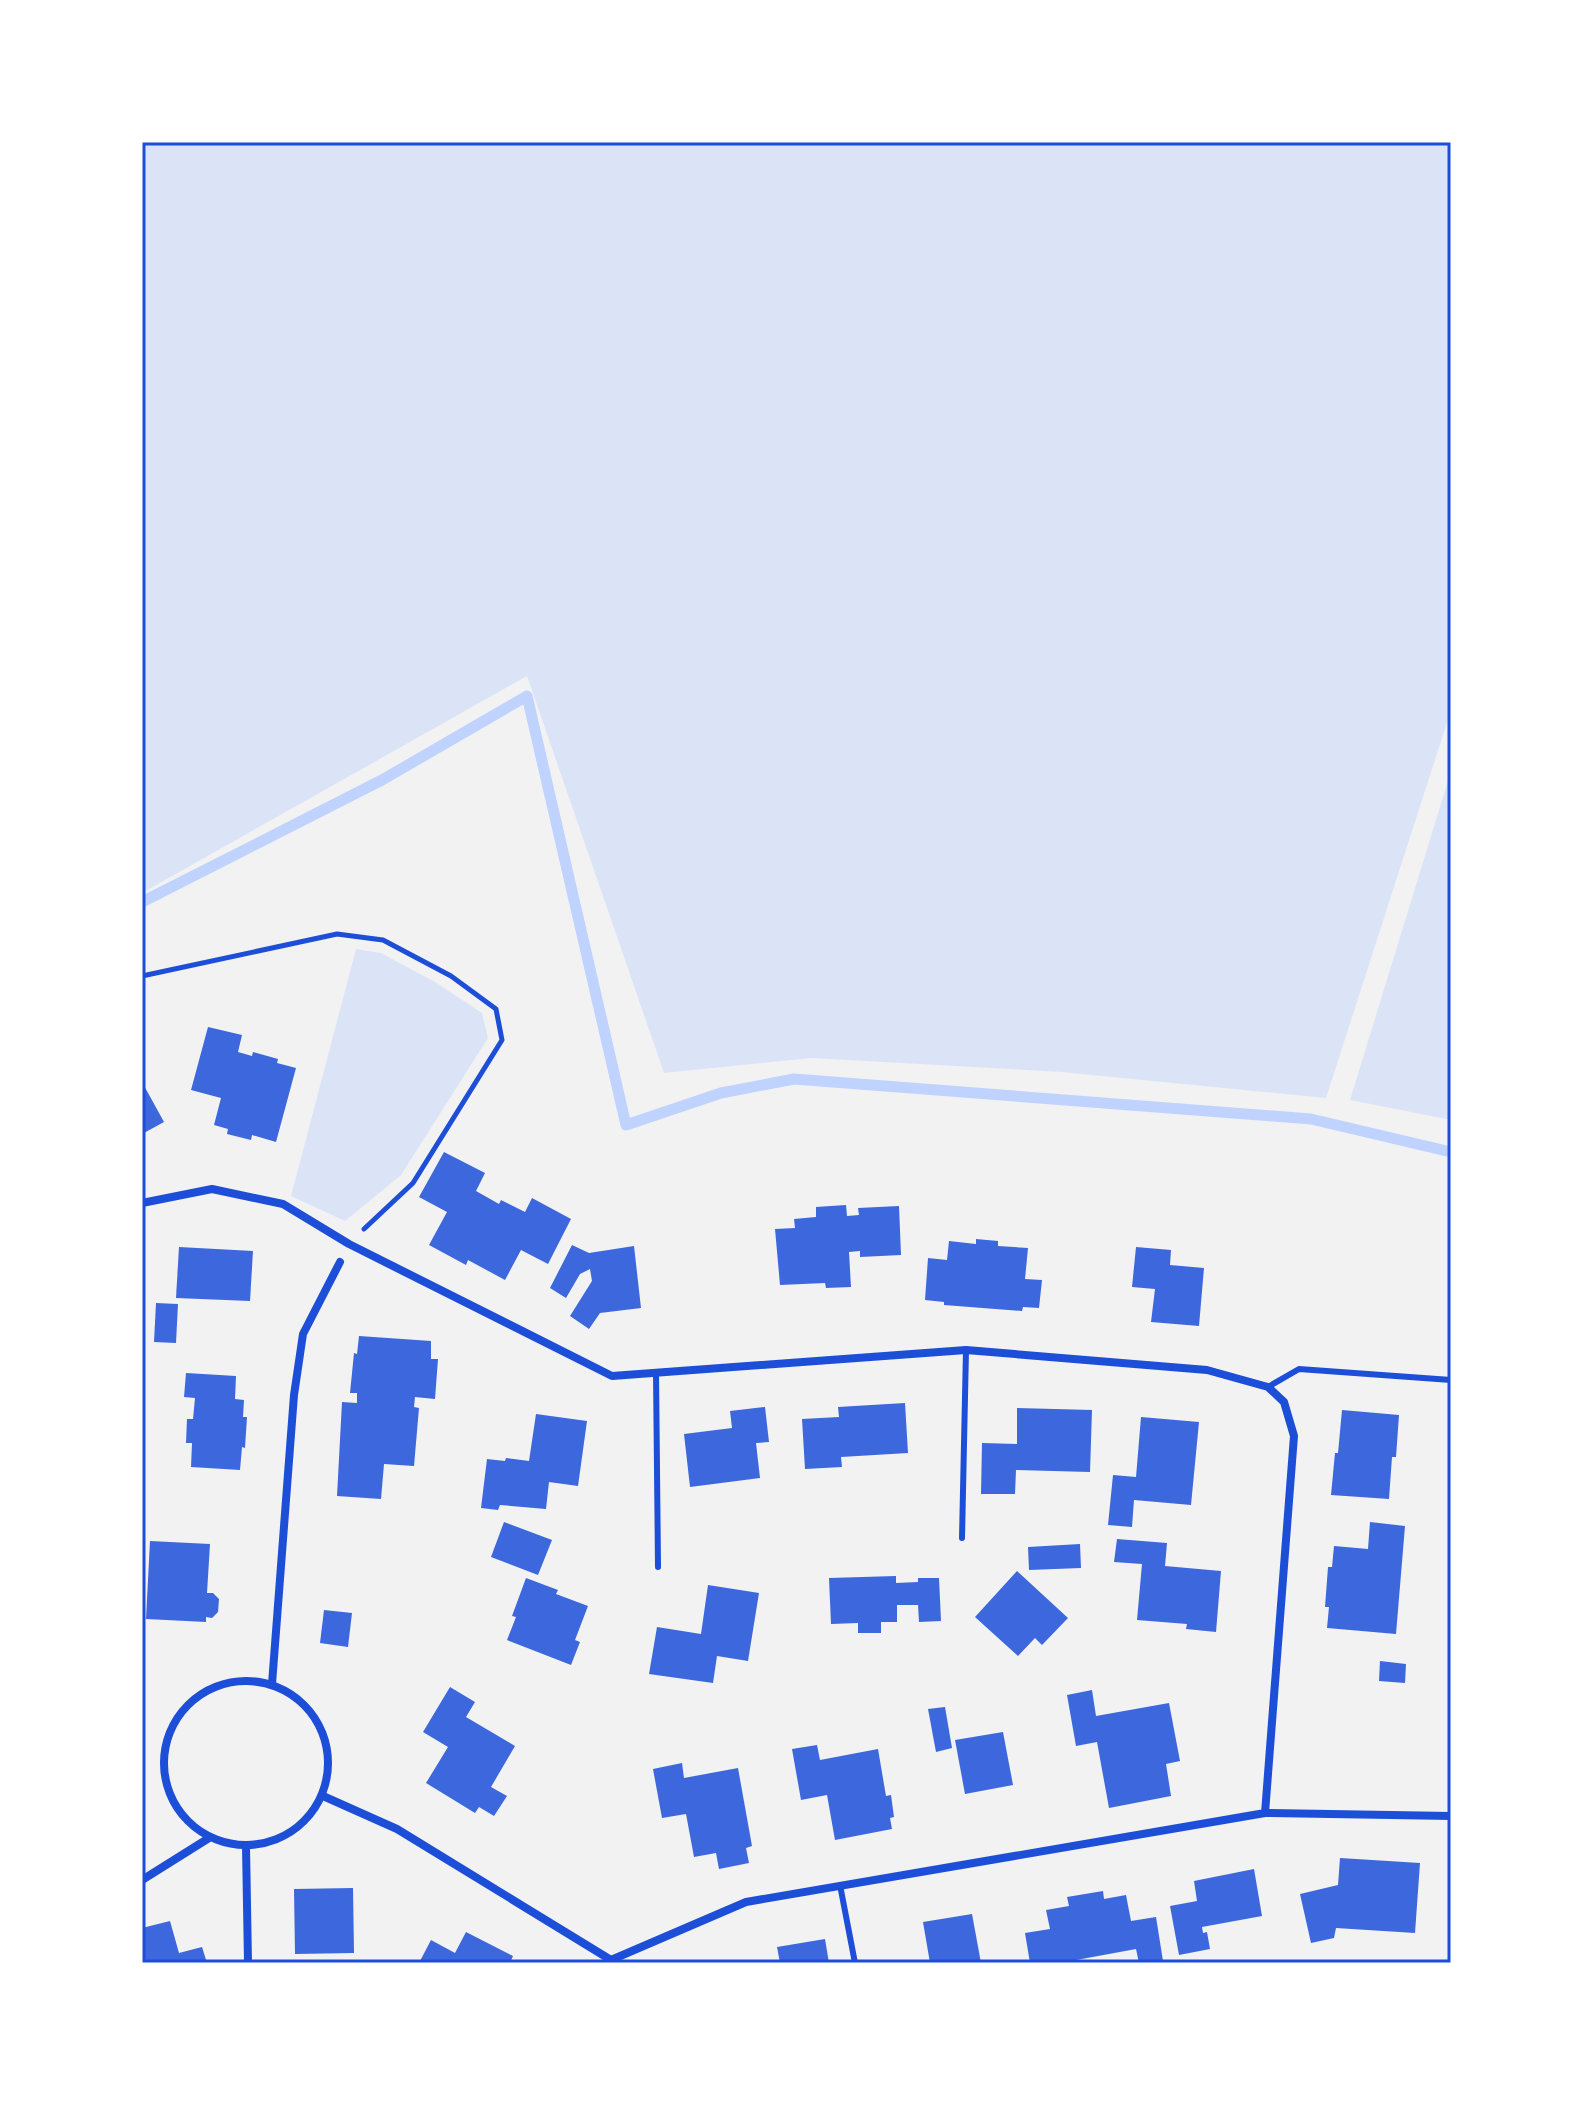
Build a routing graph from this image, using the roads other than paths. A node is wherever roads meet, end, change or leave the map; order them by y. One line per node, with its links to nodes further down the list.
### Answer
1 (142, 1203): 4 (street)
2 (340, 1262): 9 (street)
3 (966, 1350): 4 (street); 6 (street); 7 (lane)
4 (656, 1372): 8 (lane)
5 (1451, 1380): 6 (lane)
6 (1268, 1387): 11 (street)
7 (962, 1538)
8 (658, 1567)
9 (272, 1684): 10 (street); 13 (street)
10 (323, 1796): 14 (street); 17 (street)
11 (1265, 1813): 12 (street); 16 (street)
12 (1451, 1816)
13 (209, 1838): 14 (street); 15 (street)
14 (246, 1846): 18 (street)
15 (142, 1880)
16 (840, 1885): 17 (street); 19 (lane)
17 (610, 1962)
18 (248, 1963)
19 (855, 1963)

